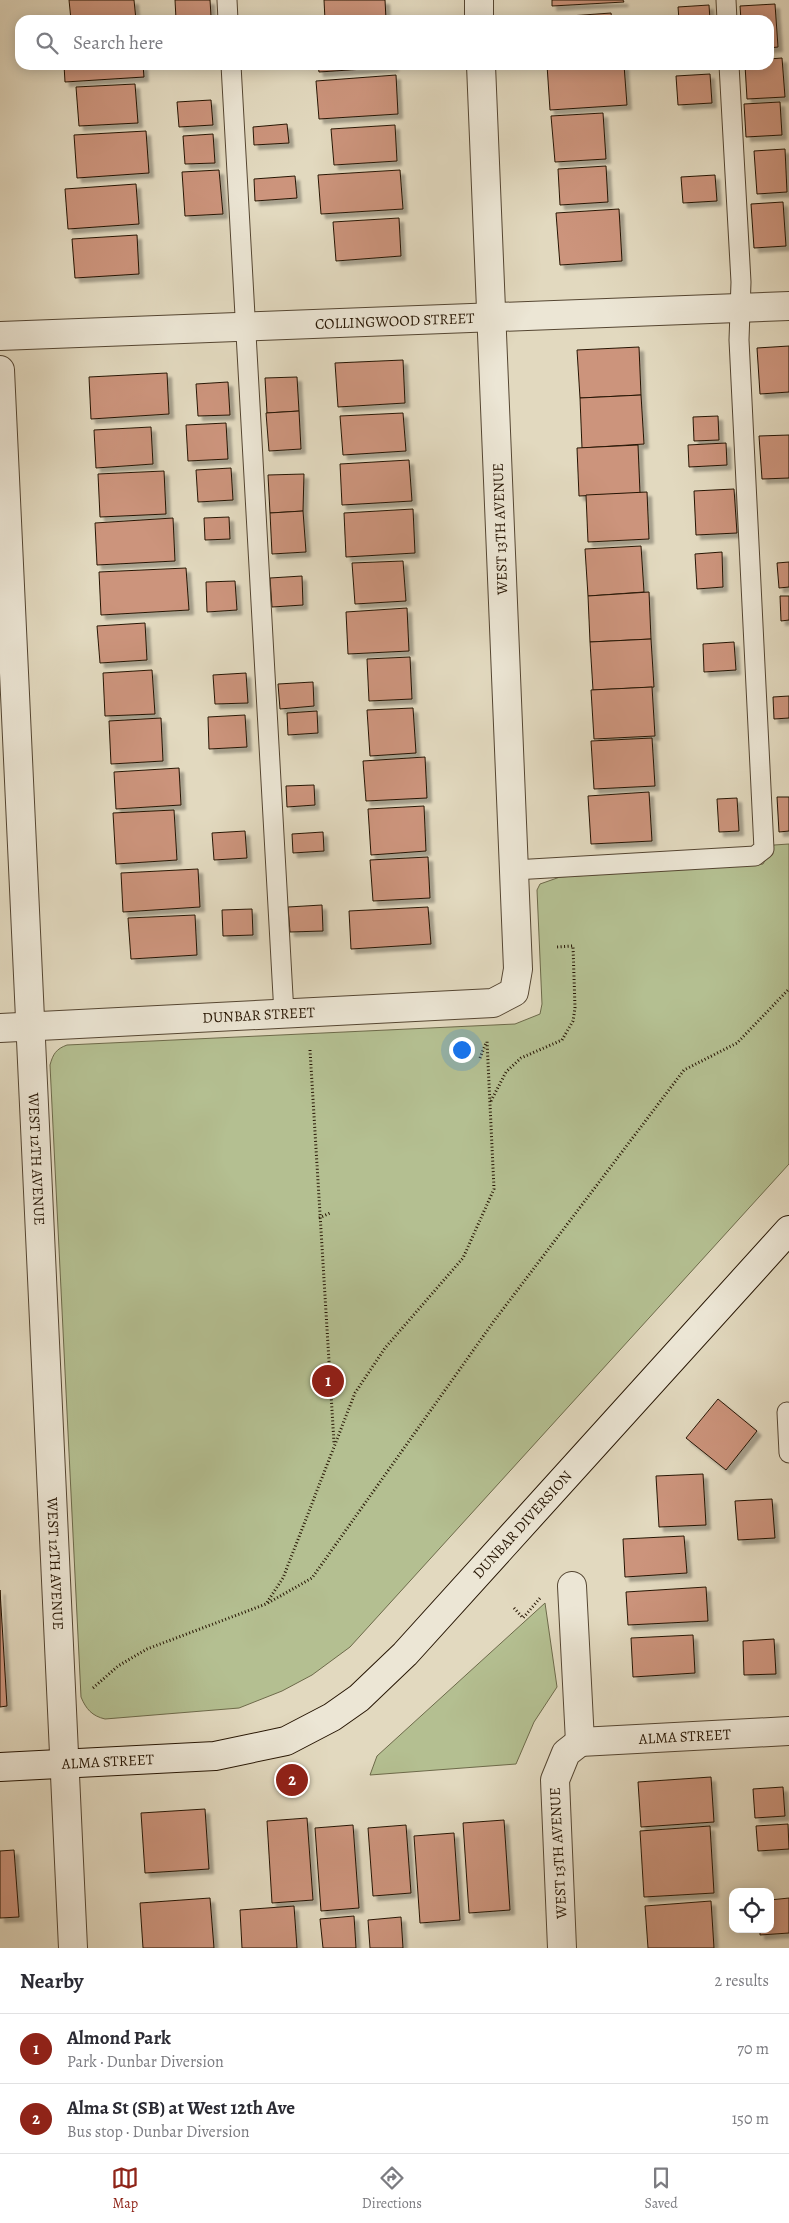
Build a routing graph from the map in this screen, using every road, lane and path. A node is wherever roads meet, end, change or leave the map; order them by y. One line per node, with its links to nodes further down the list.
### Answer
1 (227, 0): 4 (lane)
2 (478, 0): 5 (street)
3 (726, 0): 6 (lane)
4 (228, 15)
5 (479, 15)
6 (727, 15)
7 (231, 70): 13 (lane)
8 (481, 70): 12 (street, WEST 13TH AVENUE)
9 (730, 70): 11 (lane)
10 (789, 306): 11 (street, COLLINGWOOD STREET)
11 (739, 308): 12 (street, COLLINGWOOD STREET); 16 (lane)
12 (492, 316): 13 (street, COLLINGWOOD STREET); 16 (street, WEST 13TH AVENUE)
13 (247, 328): 14 (street, COLLINGWOOD STREET); 20 (lane)
14 (0, 336)
15 (0, 370): 21 (street, WEST 12TH AVENUE)
16 (514, 870): 19 (street, WEST 13TH AVENUE)
17 (556, 947): 25 (path)
18 (789, 989): 34 (path)
19 (514, 992): 20 (street, DUNBAR STREET)
20 (284, 1014): 21 (street, DUNBAR STREET)
21 (29, 1027): 22 (street, DUNBAR STREET); 40 (street, WEST 12TH AVENUE)
22 (0, 1028)
23 (310, 1050): 27 (path)
24 (480, 1058): 25 (path)
25 (490, 1102): 30 (path)
26 (330, 1213): 27 (path)
27 (319, 1218): 30 (path)
28 (789, 1230): 39 (street, DUNBAR DIVERSION)
29 (787, 1412): 31 (lane)
30 (334, 1446): 34 (path)
31 (789, 1453)
32 (572, 1586): 38 (street)
33 (546, 1591): 35 (path)
34 (266, 1604): 36 (path)
35 (514, 1608)
36 (87, 1694)
37 (789, 1731): 38 (street, ALMA STREET)
38 (580, 1742): 43 (street, WEST 13TH AVENUE)
39 (215, 1756): 40 (street, ALMA STREET)
40 (65, 1765): 41 (street, ALMA STREET); 42 (street, WEST 12TH AVENUE)
41 (0, 1767)
42 (73, 1948)
43 (562, 1948)

